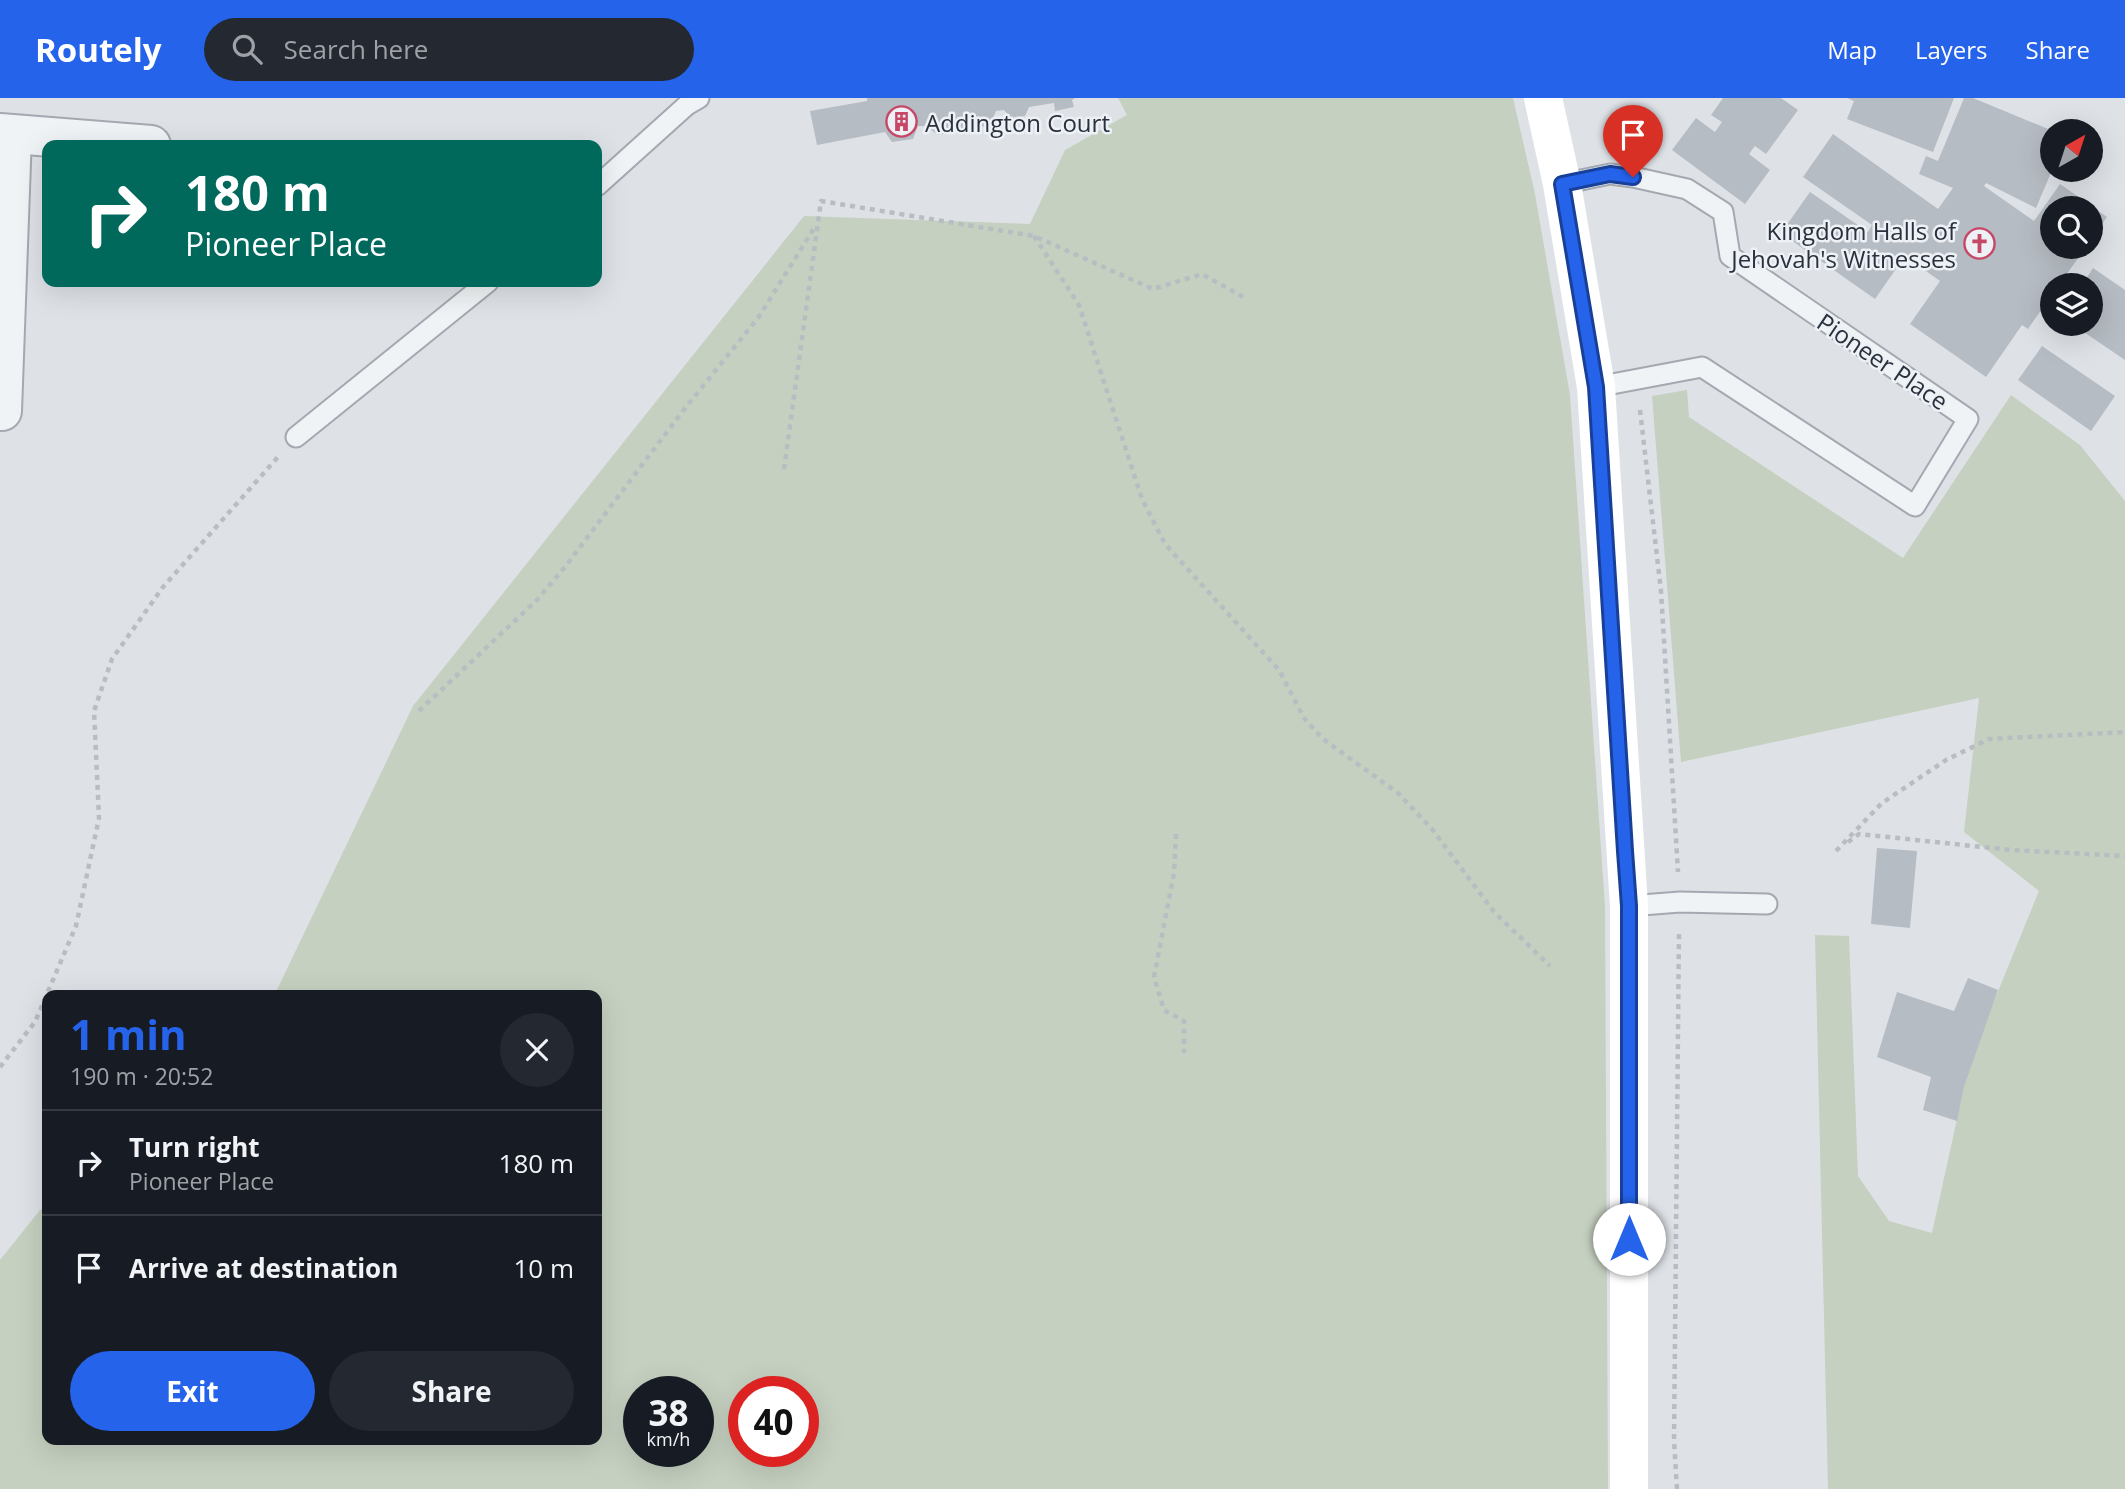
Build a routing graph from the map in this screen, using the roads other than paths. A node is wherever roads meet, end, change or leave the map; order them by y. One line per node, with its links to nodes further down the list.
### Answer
1 (699, 98): 5 (lane)
2 (1543, 98): 6 (street)
3 (6, 134): 4 (street); 9 (street)
4 (86, 140)
5 (602, 182)
6 (1562, 184): 8 (street); 8 (lane, Pioneer Place)
7 (482, 287): 10 (lane)
8 (1596, 387): 12 (street)
9 (2, 411)
10 (296, 438)
11 (1767, 904): 12 (lane)
12 (1629, 906): 13 (street)
13 (1629, 1489)

